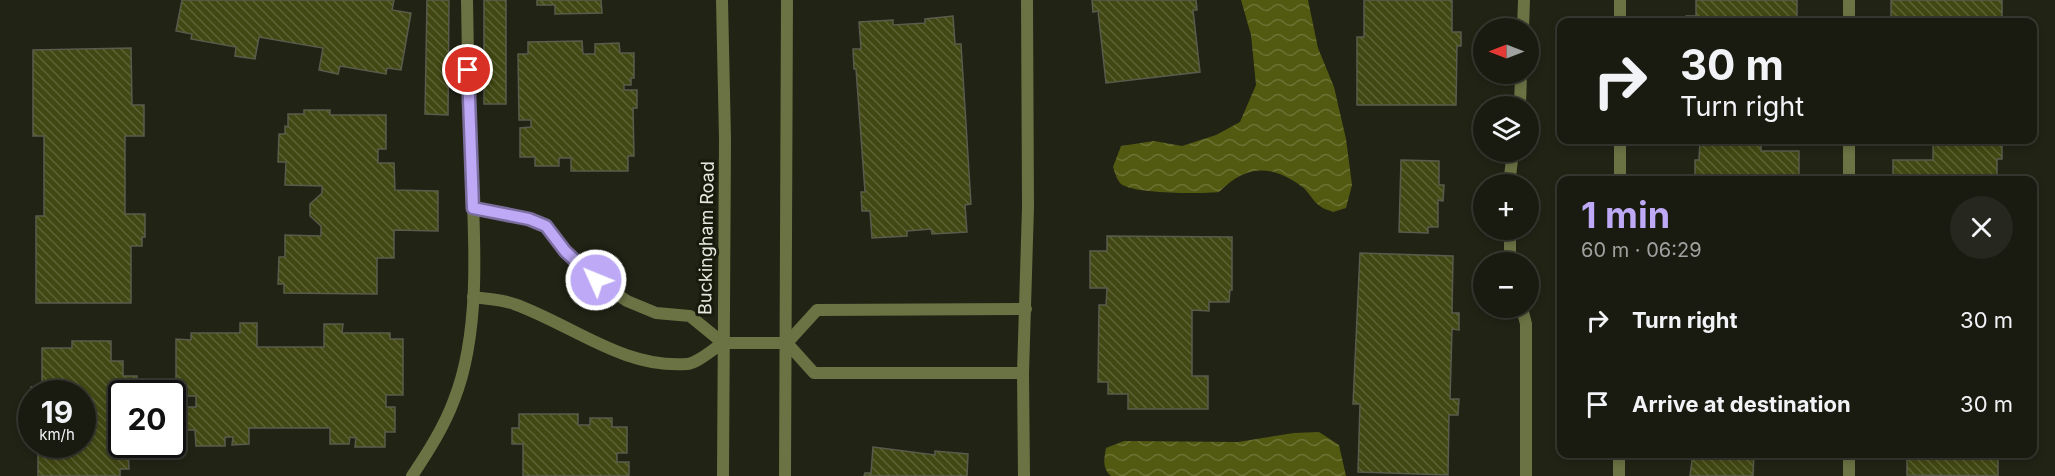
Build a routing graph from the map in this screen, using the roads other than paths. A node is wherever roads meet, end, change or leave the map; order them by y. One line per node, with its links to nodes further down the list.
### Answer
1 (467, 0): 15 (street)
2 (722, 0): 19 (street, Buckingham Road)
3 (787, 0): 20 (street)
4 (1027, 0): 17 (street)
5 (1524, 0): 8 (street)
6 (1620, 0): 9 (street)
7 (1849, 0): 10 (street)
8 (1523, 18)
9 (1620, 18)
10 (1849, 18)
11 (1620, 144): 13 (street)
12 (1849, 144): 14 (street)
13 (1620, 176)
14 (1849, 176)
15 (473, 208): 16 (street); 19 (street)
16 (473, 297): 19 (street); 24 (street)
17 (1026, 309): 20 (street); 21 (street)
18 (1524, 318): 28 (street)
19 (723, 343): 20 (street); 25 (street, Buckingham Road)
20 (787, 343): 21 (street); 26 (street)
21 (1023, 373): 27 (street)
22 (1619, 458): 29 (street)
23 (1849, 458): 30 (street)
24 (412, 476)
25 (723, 476)
26 (785, 476)
27 (1024, 476)
28 (1526, 476)
29 (1619, 476)
30 (1849, 476)

